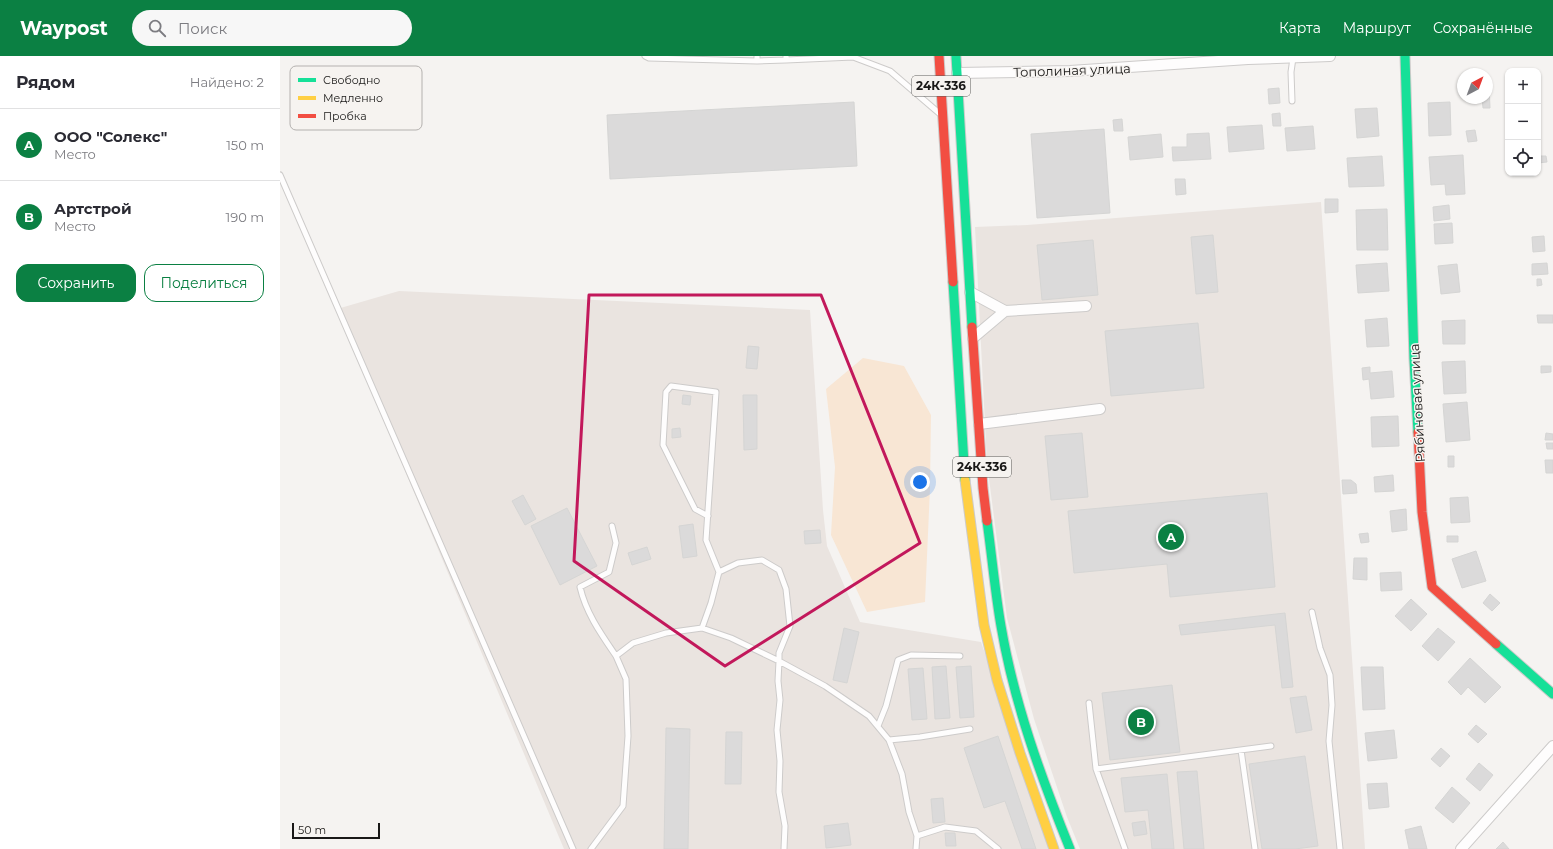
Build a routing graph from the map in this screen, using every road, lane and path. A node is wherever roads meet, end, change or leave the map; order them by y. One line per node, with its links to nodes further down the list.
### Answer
1 (645, 56): 9 (lane)
2 (939, 56): 13 (main road, 24К-336)
3 (956, 56): 11 (main road, 24К-336)
4 (1330, 56): 8 (street, Тополиная улица)
5 (1404, 56): 29 (main road, Рябиновая улица)
6 (786, 58): 7 (lane); 9 (lane)
7 (810, 58): 13 (lane)
8 (1293, 58): 10 (street, Тополиная улица); 12 (lane)
9 (757, 59)
10 (1200, 60): 11 (street, Тополиная улица)
11 (957, 73): 15 (main road, 24К-336)
12 (1292, 101)
13 (942, 117): 44 (main road, 24К-336)
14 (280, 175): 39 (lane)
15 (970, 292): 17 (street); 18 (main road, 24К-336)
16 (1086, 306): 17 (street)
17 (1005, 311): 18 (street)
18 (973, 338): 20 (main road, 24К-336)
19 (1100, 409): 20 (street)
20 (979, 424): 45 (main road, 24К-336)
21 (708, 516): 21 (lane); 23 (lane)
22 (612, 526): 26 (lane)
23 (718, 572): 25 (lane); 28 (lane)
24 (1312, 612): 48 (lane)
25 (702, 628): 26 (lane); 28 (lane)
26 (616, 656): 40 (lane)
27 (960, 656): 31 (lane)
28 (779, 661): 31 (lane); 41 (lane)
29 (1553, 694)
30 (1089, 704): 37 (lane)
31 (878, 726): 33 (lane)
32 (970, 729): 33 (lane)
33 (889, 740): 38 (lane)
34 (1271, 746): 36 (lane)
35 (1553, 746): 49 (street)
36 (1241, 750): 37 (lane); 47 (lane)
37 (1096, 769): 46 (lane)
38 (916, 836): 42 (lane); 43 (lane)
39 (573, 849)
40 (591, 849)
41 (784, 849)
42 (916, 849)
43 (998, 849)
44 (1054, 849)
45 (1070, 849)
46 (1125, 849)
47 (1255, 849)
48 (1340, 849)
49 (1461, 849)

